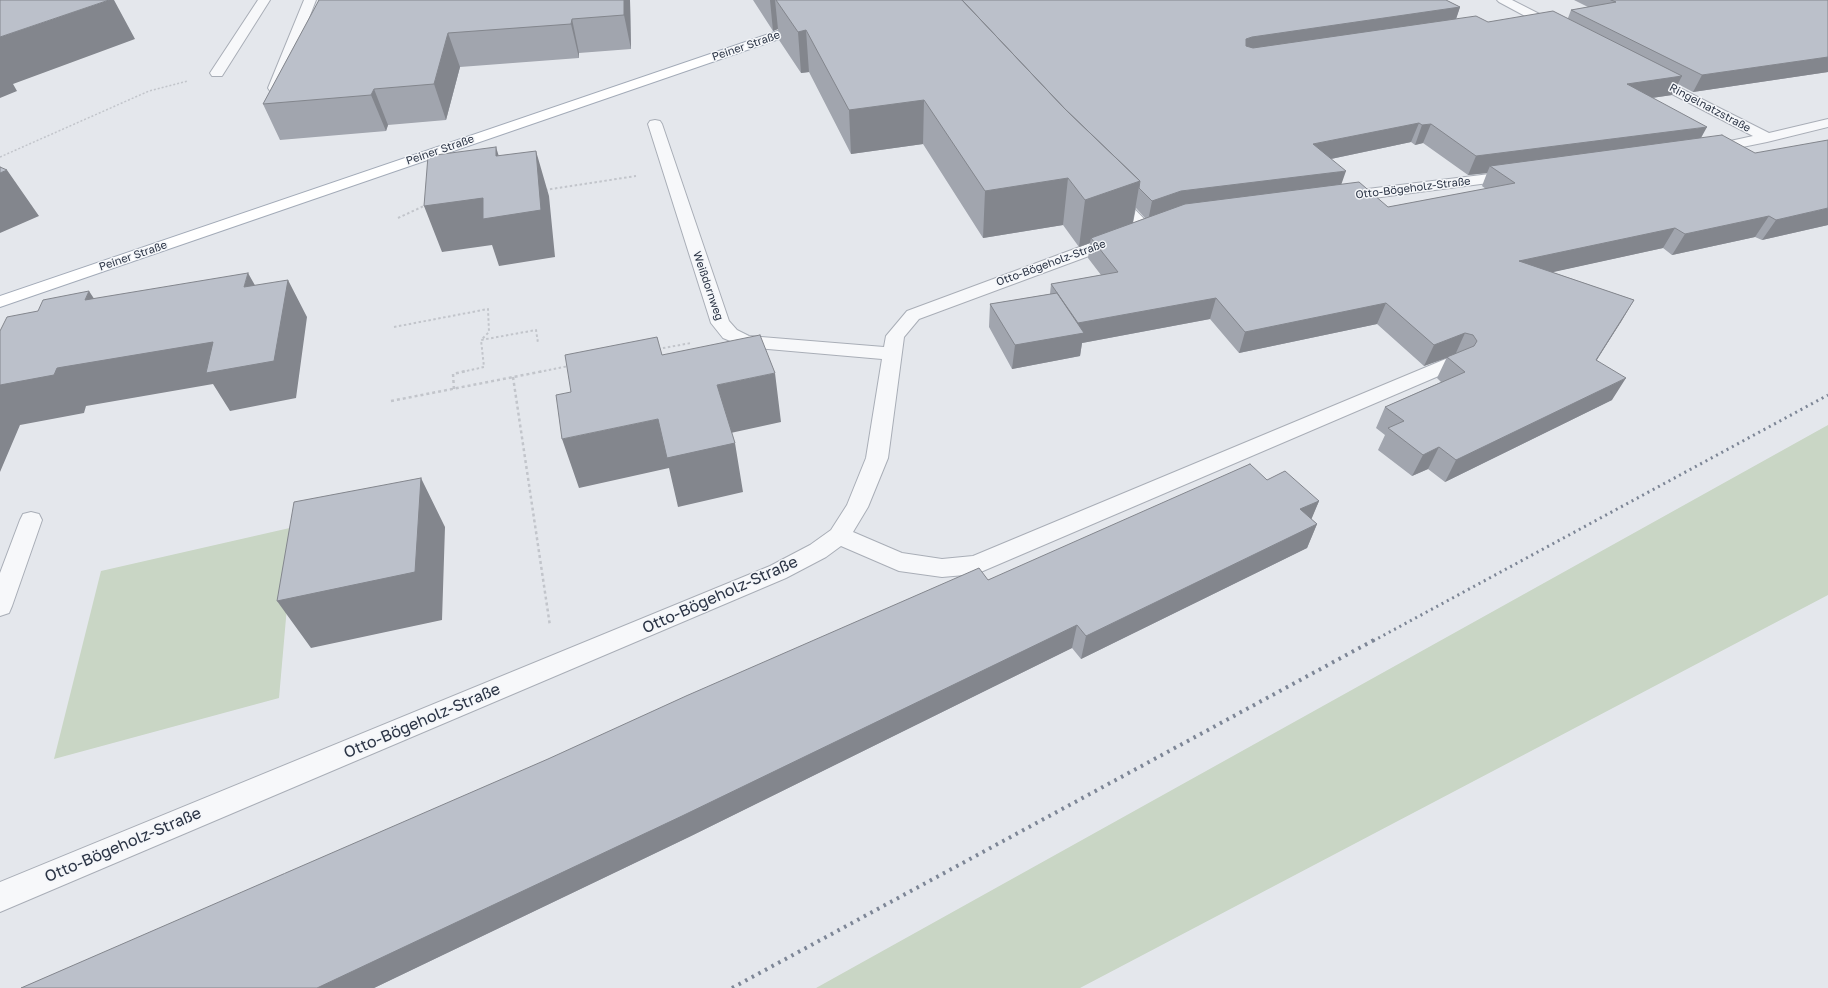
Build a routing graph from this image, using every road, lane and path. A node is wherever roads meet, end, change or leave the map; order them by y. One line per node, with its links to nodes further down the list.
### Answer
1 (264, 0): 9 (street)
2 (310, 0): 10 (street)
3 (1503, 0): 4 (street)
4 (1538, 18): 6 (street); 7 (street)
5 (820, 20): 23 (main road, Peiner Straße)
6 (1515, 21)
7 (1566, 33)
8 (1637, 70): 13 (street, Ringelnatzstraße)
9 (218, 73): 15 (path)
10 (276, 88)
11 (1828, 123): 13 (street)
12 (655, 124): 16 (street, Weißdornweg)
13 (1767, 138): 14 (street)
14 (1693, 153)
15 (0, 157)
16 (671, 171): 19 (path); 25 (street, Weißdornweg)
17 (1528, 174): 20 (street, Otto-Bögeholz-Straße)
18 (1103, 186): 29 (street, Otto-Bögeholz-Straße)
19 (543, 190)
20 (1327, 199)
21 (430, 203): 22 (path)
22 (398, 218)
23 (0, 302)
24 (394, 327): 26 (path)
25 (730, 334): 28 (path); 29 (street, Weißdornweg)
26 (481, 340): 27 (path); 33 (path)
27 (538, 343)
28 (654, 350)
29 (892, 354): 36 (street, Otto-Bögeholz-Straße)
30 (1455, 362): 36 (street)
31 (576, 365): 32 (path)
32 (513, 377): 33 (path); 38 (path)
33 (454, 388): 34 (path)
34 (391, 401)
35 (31, 520): 37 (street)
36 (839, 536): 38 (street, Otto-Bögeholz-Straße)
37 (0, 606)
38 (556, 665): 39 (street, Otto-Bögeholz-Straße)
39 (0, 896)

